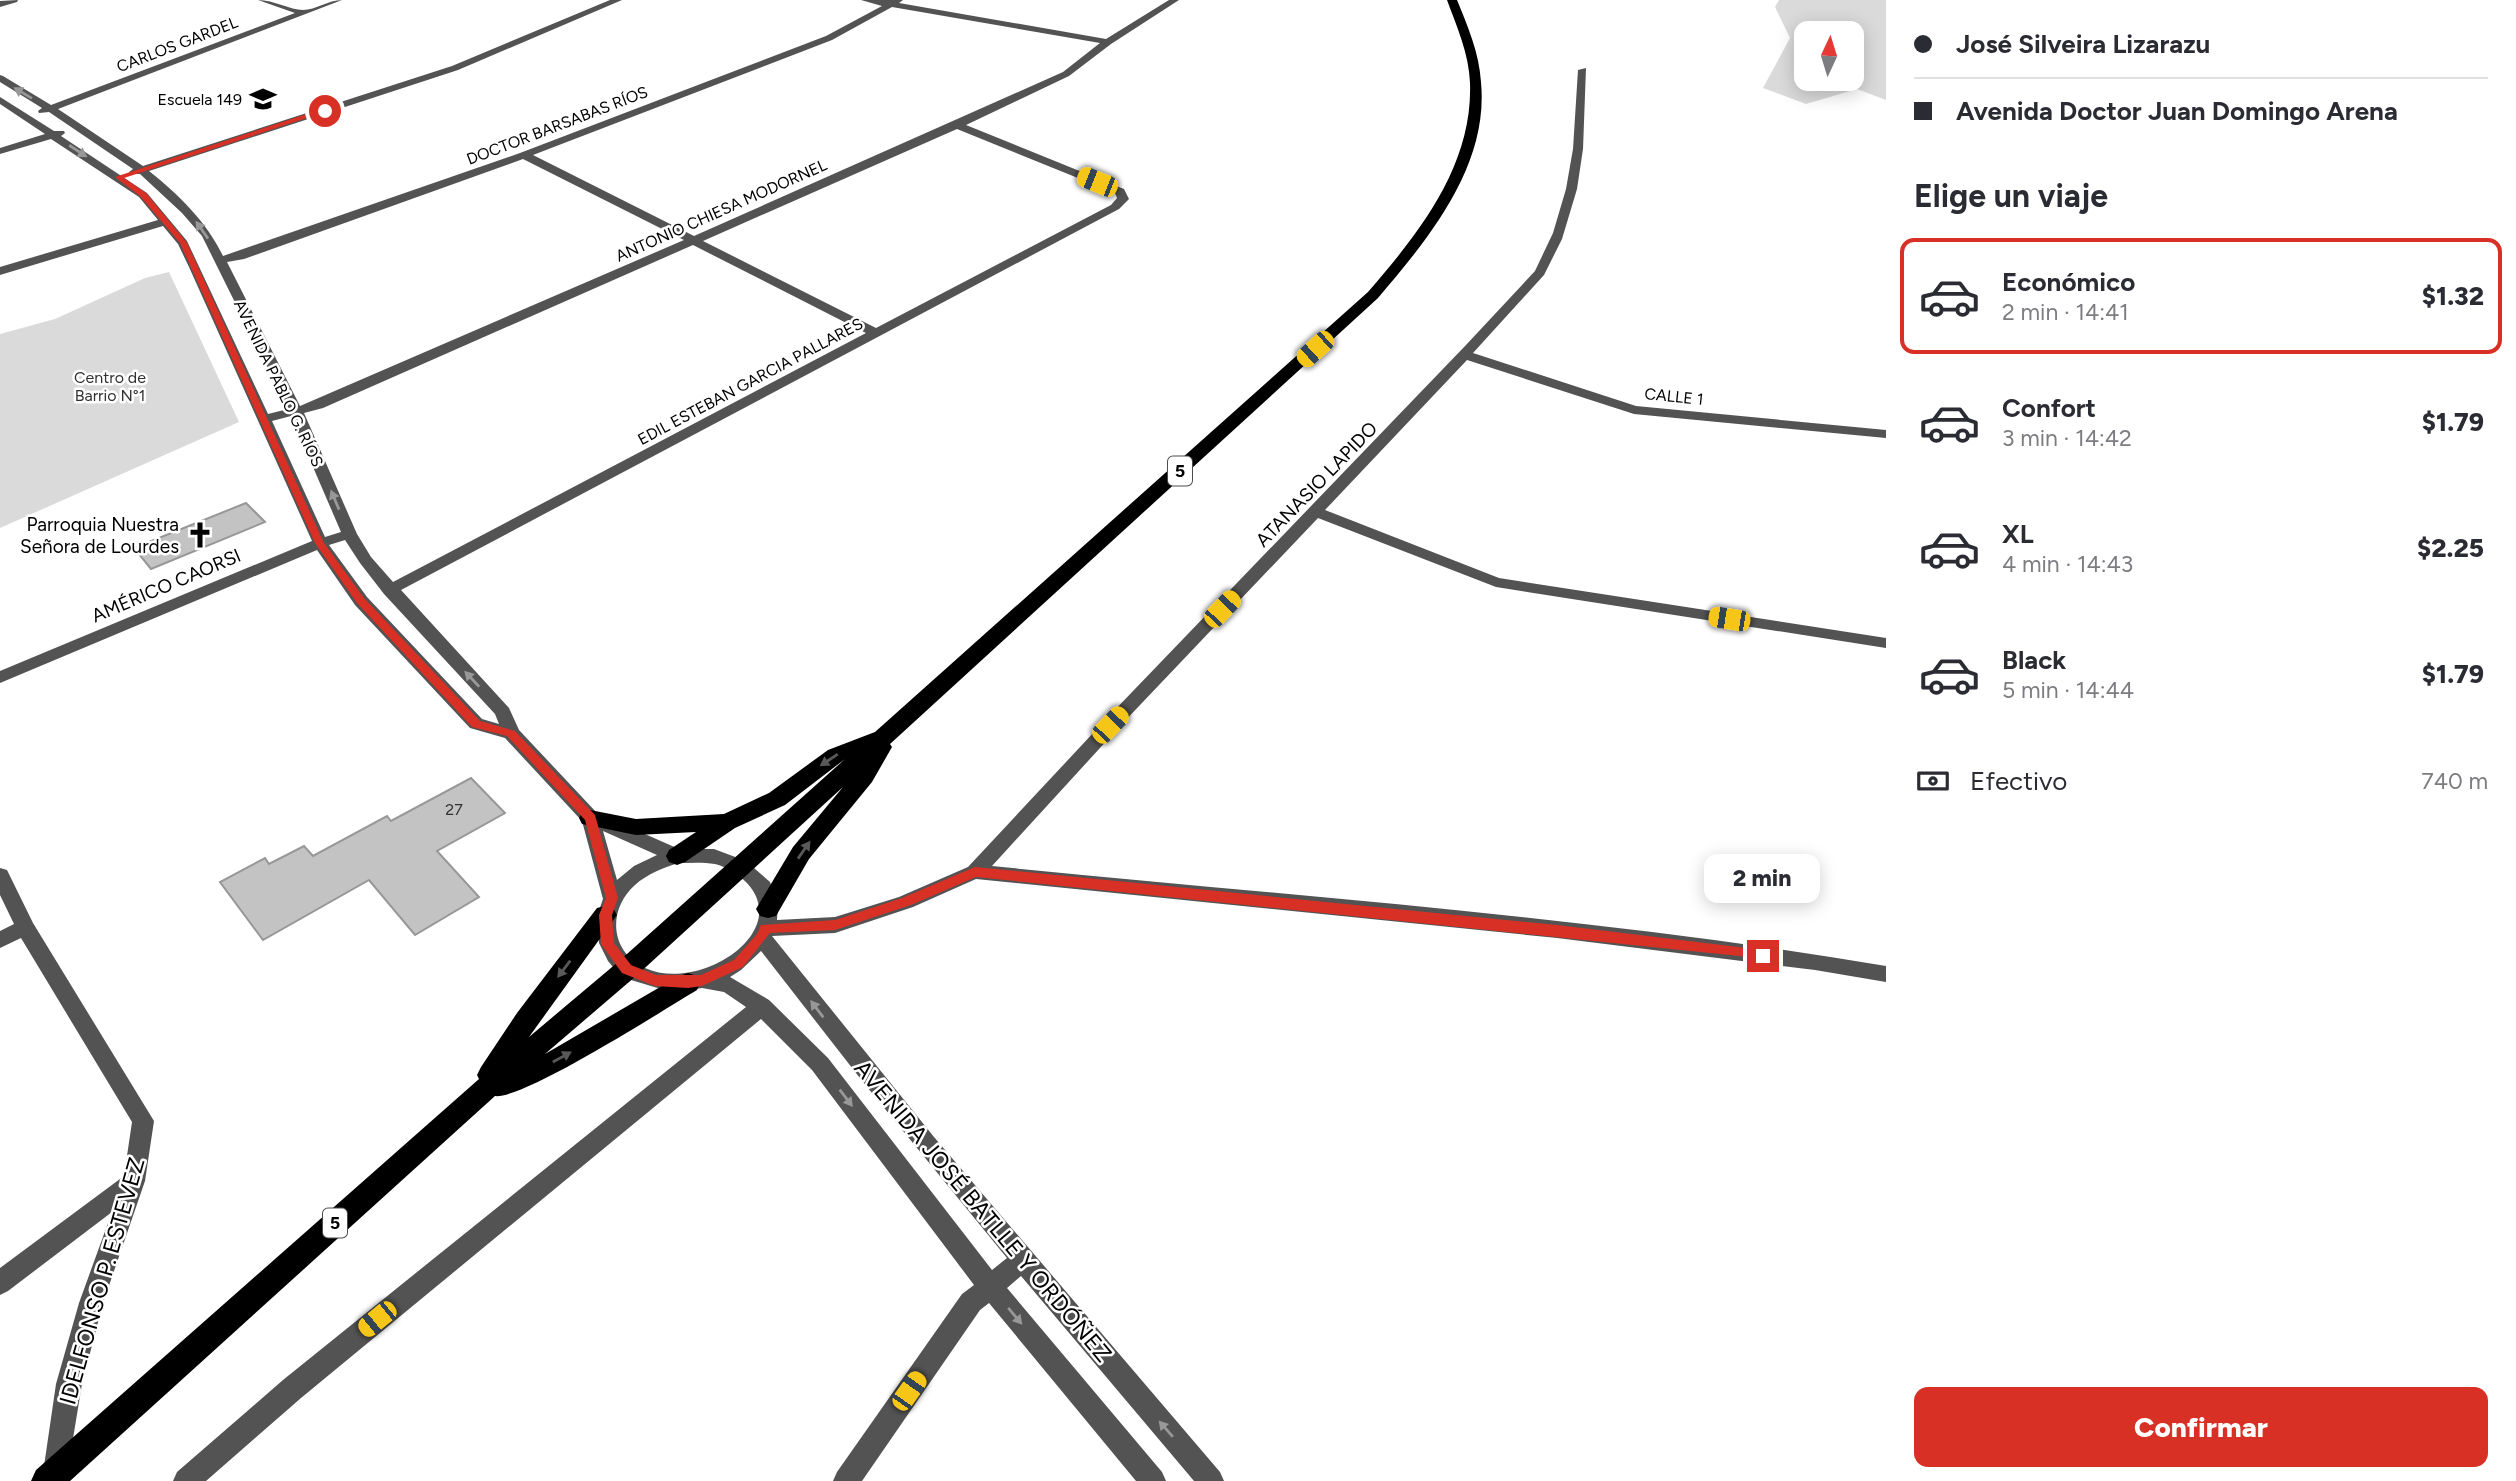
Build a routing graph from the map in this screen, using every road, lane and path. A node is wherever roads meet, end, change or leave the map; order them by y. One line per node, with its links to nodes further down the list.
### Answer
1 (14, 0): 9 (street)
2 (262, 0): 10 (street)
3 (338, 0): 10 (street, CARLOS GARDEL)
4 (618, 0): 22 (street)
5 (865, 0): 8 (street)
6 (1175, 0): 11 (street, ANTONIO CHIESA MODORNEL)
7 (1451, 0): 39 (highway, 5)
8 (895, 2): 11 (street); 21 (street, DOCTOR BARSABAS RÍOS)
9 (0, 4)
10 (303, 13): 15 (street, CARLOS GARDEL)
11 (1108, 42): 17 (street, ANTONIO CHIESA MODORNEL)
12 (1583, 70): 29 (street, ATANASIO LAPIDO)
13 (0, 78): 15 (street, AVENIDA PABLO G. RÍOS, one-way to 13)
14 (0, 100): 16 (street, AVENIDA PABLO G. RÍOS)
15 (51, 109): 16 (street, CARLOS GARDEL); 18 (street, AVENIDA PABLO G. RÍOS)
16 (26, 116): 19 (street, AVENIDA PABLO G. RÍOS)
17 (957, 125): 25 (street, ANTONIO CHIESA MODORNEL); 28 (street, EDIL ESTEBAN GARCIA PALLARES)
18 (77, 127): 19 (street); 22 (street, AVENIDA PABLO G. RÍOS)
19 (53, 135): 20 (street); 23 (street, AVENIDA PABLO G. RÍOS, one-way to 23)
20 (0, 151)
21 (524, 155): 25 (street); 26 (street, DOCTOR BARSABAS RÍOS)
22 (143, 170): 23 (street); 26 (street, AVENIDA PABLO G. RÍOS, one-way to 22)
23 (118, 177): 24 (street, AVENIDA PABLO G. RÍOS)
24 (166, 221): 27 (street); 31 (street, AVENIDA PABLO G. RÍOS)
25 (691, 240): 28 (street); 30 (street, ANTONIO CHIESA MODORNEL)
26 (219, 260): 30 (street, AVENIDA PABLO G. RÍOS)
27 (0, 271)
28 (878, 334): 36 (street, EDIL ESTEBAN GARCIA PALLARES)
29 (1466, 355): 32 (street, CALLE 1); 33 (street, ATANASIO LAPIDO)
30 (296, 411): 31 (street, ANTONIO CHIESA MODORNEL); 34 (street, AVENIDA PABLO G. RÍOS, one-way to 30)
31 (265, 419): 35 (street, AVENIDA PABLO G. RÍOS)
32 (1886, 434)
33 (1316, 512): 37 (street); 45 (street, ATANASIO LAPIDO)
34 (349, 534): 35 (street, AMÉRICO CAORSI); 36 (street, AVENIDA PABLO G. RÍOS)
35 (320, 543): 38 (street, AMÉRICO CAORSI); 40 (street, AVENIDA PABLO G. RÍOS)
36 (390, 590): 40 (street, AVENIDA PABLO G. RÍOS, one-way to 36)
37 (1886, 643)
38 (0, 677)
39 (890, 730): 42 (highway, one-way to 42); 44 (highway, 5); 48 (highway, one-way to 39)
40 (511, 733): 41 (street, AVENIDA PABLO G. RÍOS)
41 (590, 818): 42 (highway); 43 (street, AVENIDA PABLO G. RÍOS); 47 (street, AVENIDA PABLO G. RÍOS)
42 (727, 822): 43 (highway)
43 (677, 856): 44 (street); 47 (street)
44 (739, 866): 48 (street, AVENIDA JOSÉ BATLLE Y ORDÓÑEZ); 51 (highway, 5)
45 (975, 872): 48 (street); 52 (street)
46 (0, 875): 49 (street, IDELFONSO P. ESTEVEZ)
47 (609, 906): 51 (street, AVENIDA PABLO G. RÍOS); 57 (highway, one-way to 57)
48 (765, 925): 53 (street); 55 (street, AVENIDA JOSÉ BATLLE Y ORDÓÑEZ, one-way to 48)
49 (24, 927): 50 (street); 58 (street, IDELFONSO P. ESTEVEZ)
50 (0, 940)
51 (627, 969): 53 (street, AVENIDA JOSÉ BATLLE Y ORDÓÑEZ); 57 (highway, 5)
52 (1886, 974)
53 (695, 981): 54 (street, AVENIDA JOSÉ BATLLE Y ORDÓÑEZ); 57 (highway, one-way to 53)
54 (762, 1006): 56 (street, AVENIDA JOSÉ BATLLE Y ORDÓÑEZ); 63 (street)
55 (846, 1046): 56 (street); 59 (street, AVENIDA JOSÉ BATLLE Y ORDÓÑEZ)
56 (820, 1064): 61 (street, AVENIDA JOSÉ BATLLE Y ORDÓÑEZ, one-way to 61)
57 (478, 1095): 62 (highway, 5)
58 (134, 1181): 60 (street); 62 (street, IDELFONSO P. ESTEVEZ)
59 (1023, 1261): 61 (street); 66 (street, AVENIDA JOSÉ BATLLE Y ORDÓÑEZ, one-way to 59)
60 (0, 1283)
61 (989, 1285): 64 (street); 65 (street, AVENIDA JOSÉ BATLLE Y ORDÓÑEZ, one-way to 65)
62 (52, 1477)
63 (186, 1481)
64 (846, 1481)
65 (1153, 1481)
66 (1211, 1481)

